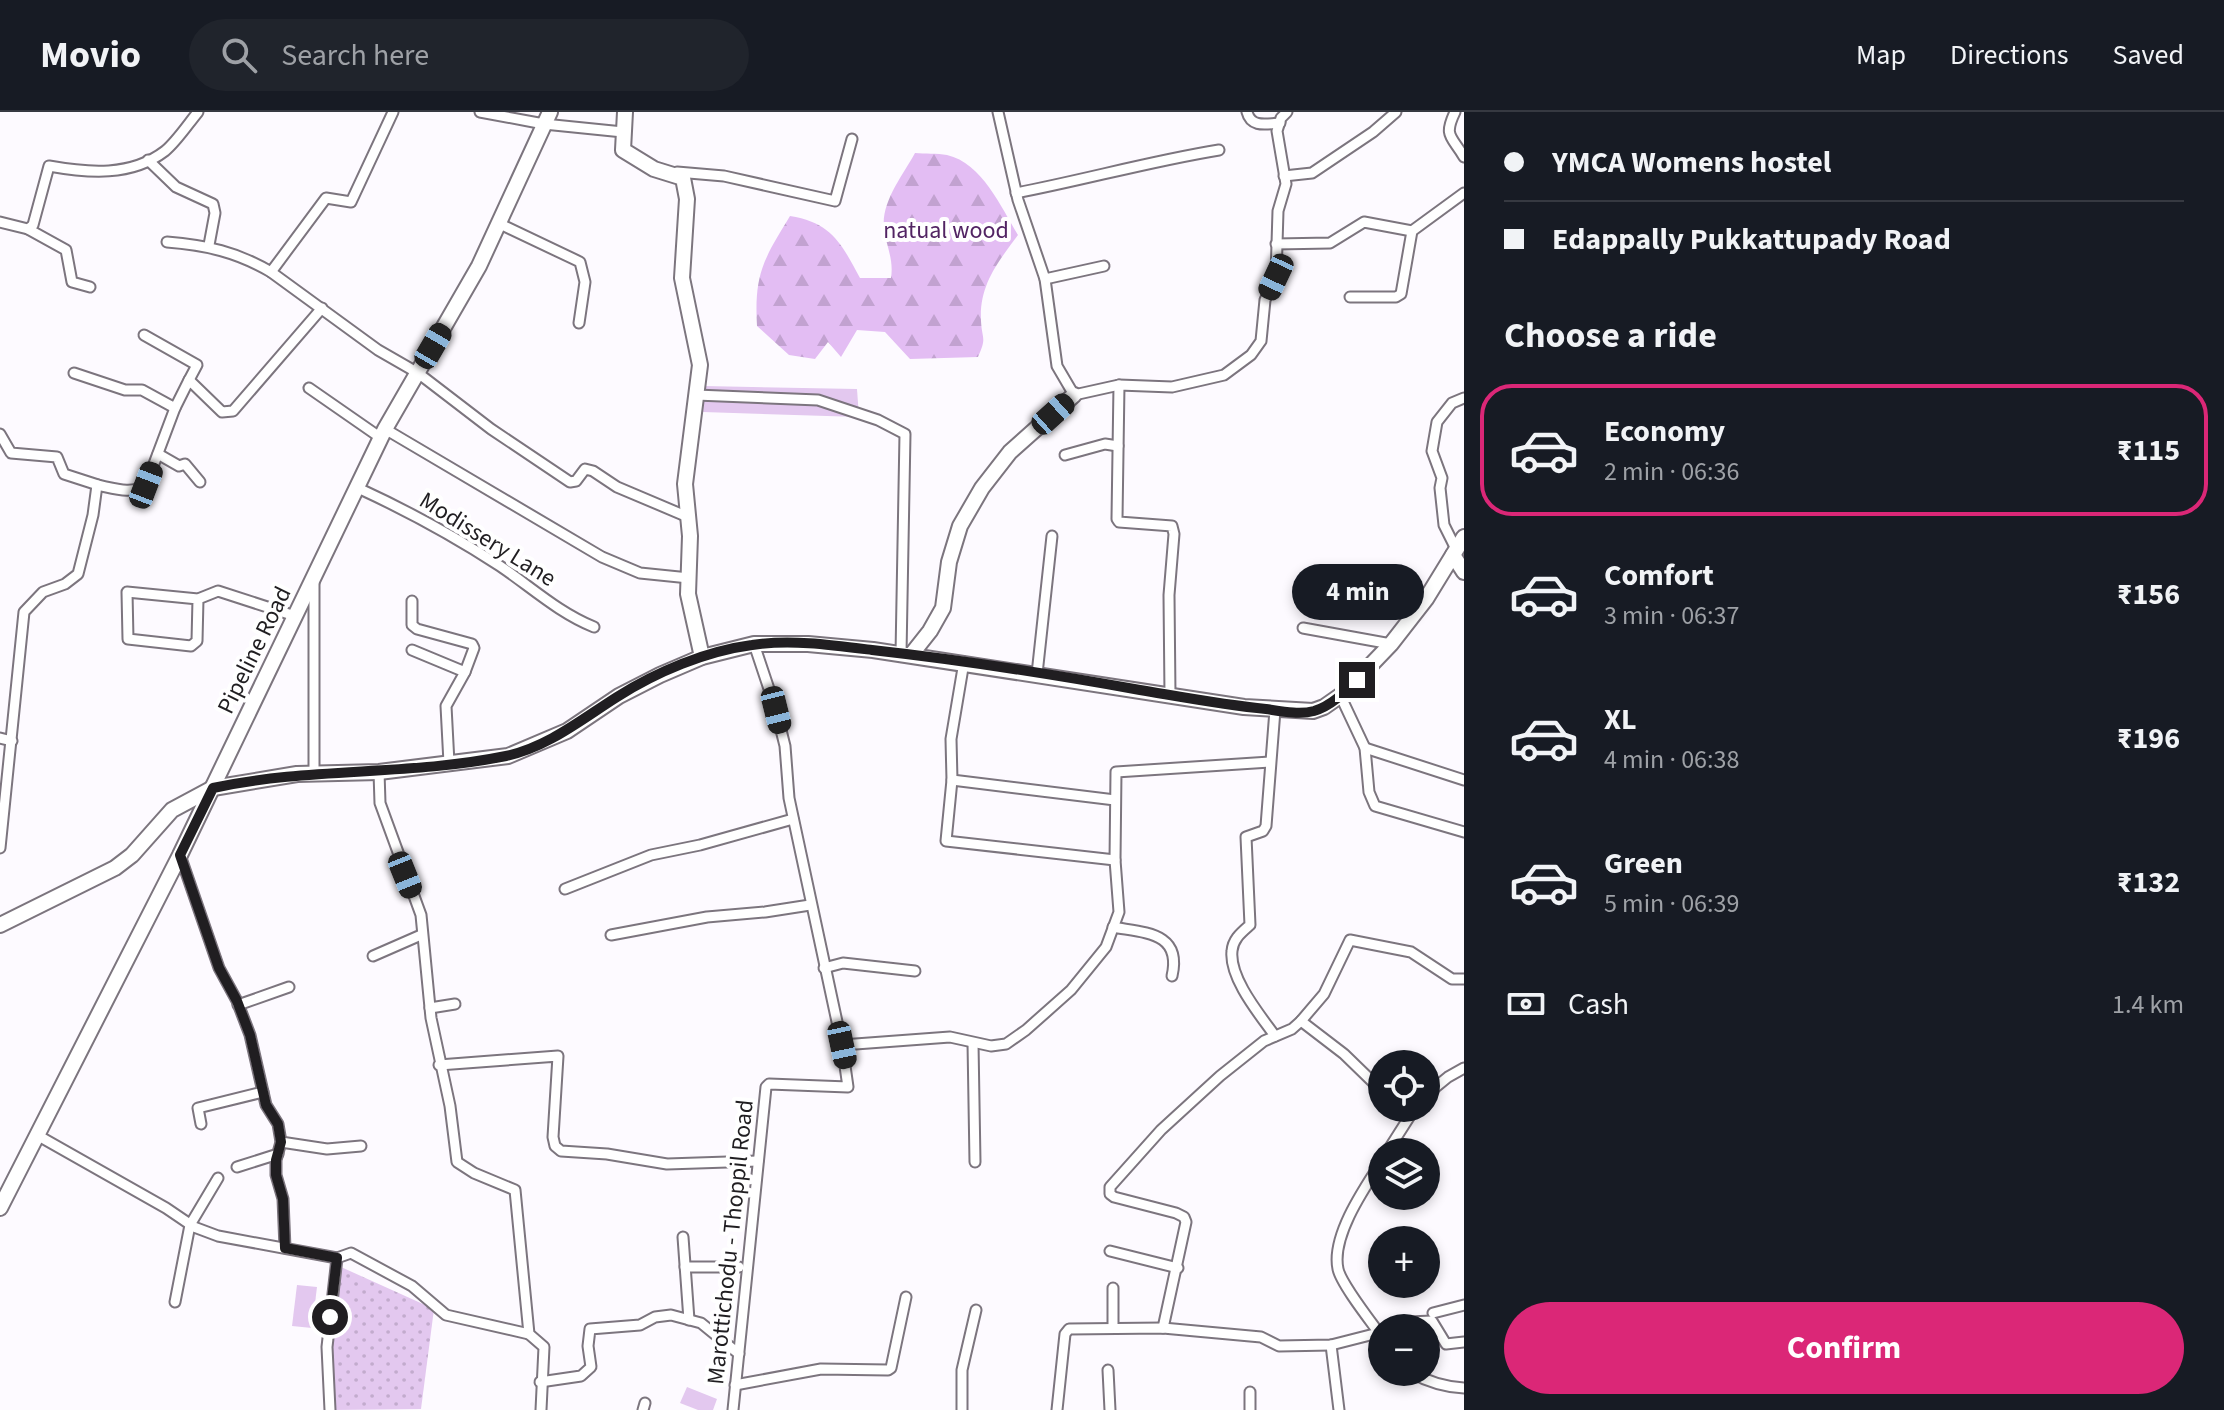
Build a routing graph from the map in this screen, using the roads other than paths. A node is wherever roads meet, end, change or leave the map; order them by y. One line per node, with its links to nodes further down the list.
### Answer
1 (198, 112): 16 (street)
2 (393, 112): 29 (street)
3 (480, 112): 10 (street)
4 (625, 112): 12 (street)
5 (998, 112): 19 (street)
6 (1247, 112): 11 (street)
7 (1287, 112): 11 (street)
8 (1396, 112): 18 (street)
9 (1455, 112): 15 (street)
10 (547, 118): 12 (street); 22 (street, Pipeline Road)
11 (1280, 123): 18 (street)
12 (623, 132): 17 (street)
13 (852, 139): 17 (street)
14 (1219, 150): 19 (street)
15 (1464, 157)
16 (148, 160): 23 (street); 27 (street)
17 (658, 170): 41 (street)
18 (1284, 176): 26 (street)
19 (1016, 193): 30 (street)
20 (1464, 193): 24 (street)
21 (0, 223): 23 (street)
22 (498, 223): 34 (street); 37 (street, Pipeline Road)
23 (28, 229): 31 (street)
24 (1412, 231): 26 (street); 32 (street)
25 (167, 242): 27 (street)
26 (1276, 244): 39 (street)
27 (209, 245): 29 (street)
28 (1104, 266): 30 (street)
29 (271, 272): 33 (street)
30 (1045, 279): 42 (street)
31 (90, 287)
32 (1350, 297)
33 (322, 308): 37 (street); 38 (street)
34 (579, 323)
35 (144, 335): 38 (street)
36 (74, 373): 44 (street)
37 (418, 373): 46 (street, Pipeline Road); 53 (street)
38 (189, 380): 44 (street)
39 (1119, 385): 42 (street); 47 (street)
40 (309, 388): 46 (street)
41 (696, 395): 53 (street); 67 (street)
42 (1074, 395): 67 (street)
43 (1464, 398): 55 (street)
44 (175, 408): 48 (street)
45 (0, 434): 51 (street)
46 (383, 434): 52 (street, Pipeline Road); 58 (street)
47 (1118, 446): 49 (street); 72 (street)
48 (158, 454): 50 (street); 51 (street)
49 (1065, 455)
50 (200, 482)
51 (98, 485): 76 (street)
52 (358, 488): 57 (street, Pipeline Road); 62 (street, Modissery Lane)
53 (688, 517): 58 (street)
54 (1052, 536): 71 (street)
55 (1458, 547): 56 (street); 65 (street)
56 (1464, 572)
57 (314, 578): 61 (street, Pipeline Road); 81 (street)
58 (689, 578): 68 (street)
59 (198, 599): 59 (street); 61 (street)
60 (412, 601): 70 (street)
61 (295, 616): 84 (street, Pipeline Road)
62 (594, 627)
63 (1303, 628): 65 (street)
64 (754, 644): 67 (street); 68 (street); 86 (street, Marottichodu - Thoppil Road)
65 (1391, 644): 73 (street)
66 (412, 650): 70 (street)
67 (906, 655): 69 (street)
68 (702, 657): 79 (street)
69 (964, 662): 71 (street); 82 (street)
70 (465, 672): 79 (street)
71 (1037, 674): 72 (street)
72 (1170, 695): 74 (street)
73 (1340, 695): 74 (street); 77 (street)
74 (1275, 710): 78 (street)
75 (0, 738): 76 (street)
76 (12, 741): 88 (street)
77 (1365, 748): 83 (street); 87 (street)
78 (1270, 762): 85 (street); 107 (street)
79 (449, 763): 80 (street)
80 (379, 772): 81 (street); 95 (street)
81 (314, 773): 84 (street)
82 (952, 780): 85 (street); 90 (street)
83 (1464, 780)
84 (213, 788): 89 (street, Pipeline Road); 93 (street)
85 (1115, 800): 90 (street)
86 (793, 819): 91 (street); 92 (street, Marottichodu - Thoppil Road)
87 (1464, 832)
88 (0, 848)
89 (180, 855): 104 (street); 116 (street, Pipeline Road)
90 (1115, 860): 94 (street)
91 (565, 889)
92 (810, 905): 96 (street); 98 (street, Marottichodu - Thoppil Road)
93 (0, 925)
94 (1113, 927): 100 (street); 108 (street)
95 (421, 935): 97 (street); 105 (street)
96 (611, 935)
97 (373, 956)
98 (824, 968): 99 (street); 109 (street, Marottichodu - Thoppil Road)
99 (915, 971)
100 (1172, 976)
101 (1464, 979): 106 (street)
102 (289, 987): 104 (street)
103 (455, 1004): 105 (street)
104 (238, 1005): 114 (street)
105 (430, 1008): 110 (street)
106 (1301, 1021): 107 (street); 112 (street)
107 (1275, 1036): 133 (street)
108 (973, 1043): 109 (street); 121 (street)
109 (842, 1045): 120 (street, Marottichodu - Thoppil Road)
110 (439, 1065): 120 (street); 144 (street)
111 (1464, 1068): 113 (street)
112 (1368, 1077)
113 (1440, 1084)
114 (263, 1092): 115 (street); 117 (street)
115 (201, 1124)
116 (37, 1135): 125 (street, Pipeline Road); 126 (street)
117 (281, 1142): 118 (street); 119 (street)
118 (361, 1146)
119 (278, 1154): 122 (street); 128 (street)
120 (758, 1161): 149 (street, Marottichodu - Thoppil Road)
121 (975, 1162)
122 (237, 1167)
123 (218, 1178): 126 (street)
124 (1368, 1183): 140 (street)
125 (0, 1208)
126 (190, 1225): 128 (street); 136 (street)
127 (683, 1237): 131 (street)
128 (285, 1248): 130 (street)
129 (1110, 1251): 133 (street)
130 (337, 1258): 144 (street); 156 (street)
131 (685, 1267): 132 (street); 141 (street)
132 (739, 1267)
133 (1178, 1268): 143 (street)
134 (1113, 1288): 142 (street)
135 (906, 1297): 152 (street)
136 (175, 1302)
137 (1464, 1305): 139 (street)
138 (976, 1310): 159 (street)
139 (1433, 1313)
140 (1368, 1315)
141 (689, 1320): 149 (street); 151 (street)
142 (1113, 1328): 143 (street); 160 (street)
143 (1163, 1328): 148 (street)
144 (529, 1334): 151 (street)
145 (1440, 1334): 147 (street)
146 (1368, 1337): 148 (street)
147 (1464, 1342)
148 (1331, 1345): 163 (street)
149 (739, 1354): 152 (street, Marottichodu - Thoppil Road)
150 (1108, 1370): 161 (street)
151 (540, 1382): 157 (street)
152 (735, 1385): 158 (street, Marottichodu - Thoppil Road)
153 (1440, 1385): 154 (street)
154 (1464, 1388)
155 (1250, 1392): 162 (street)
156 (330, 1410)
157 (541, 1410)
158 (733, 1410)
159 (962, 1410)
160 (1057, 1410)
161 (1110, 1410)
162 (1250, 1410)
163 (1339, 1410)

